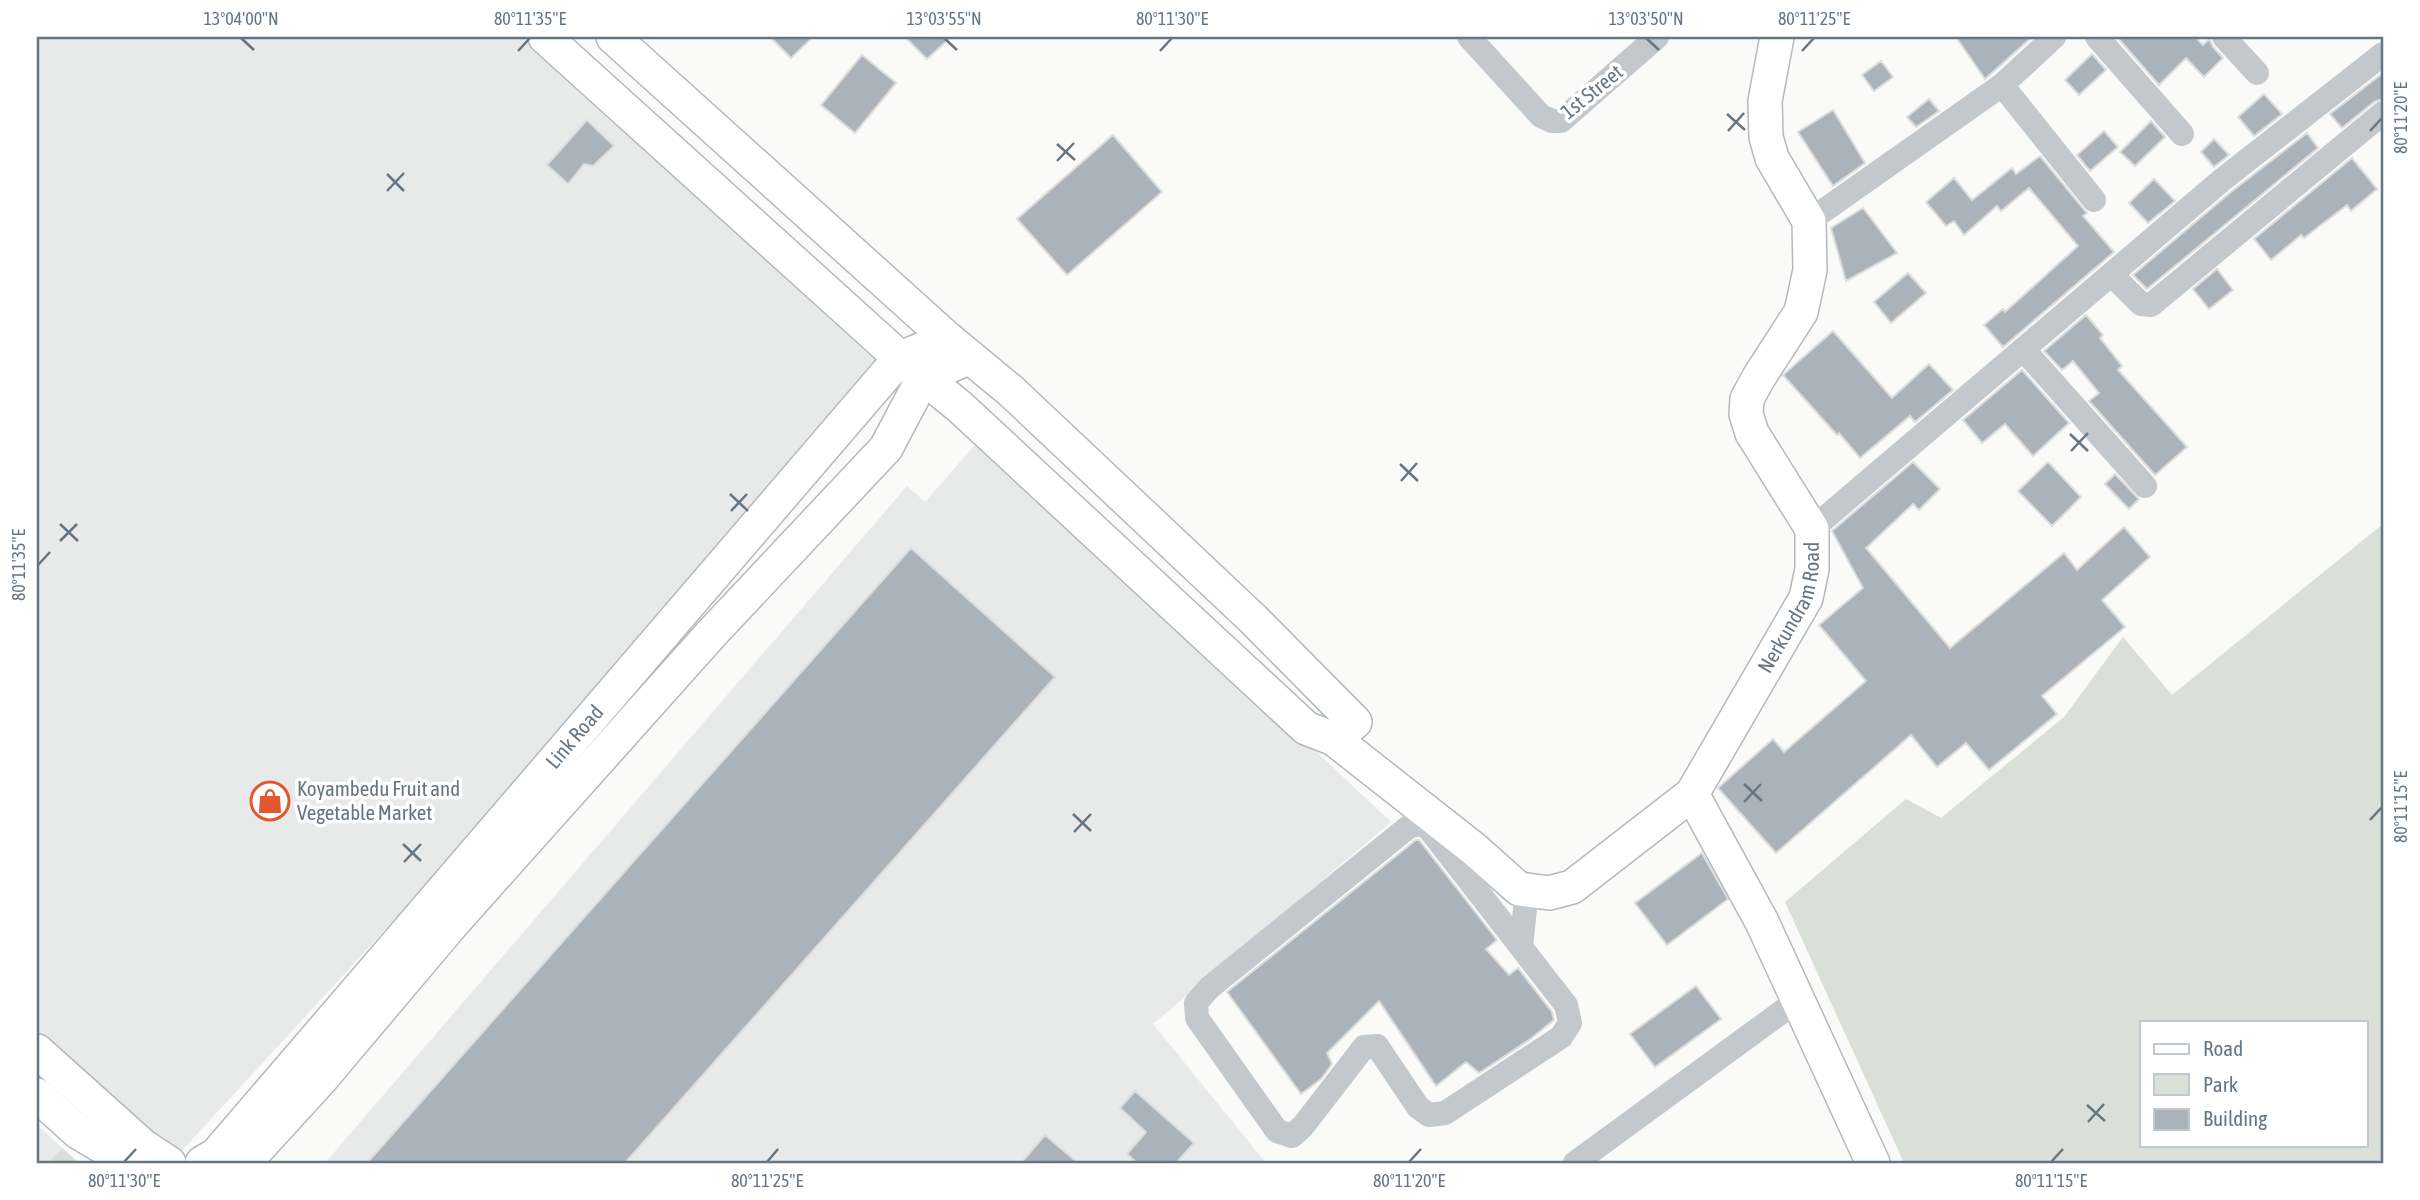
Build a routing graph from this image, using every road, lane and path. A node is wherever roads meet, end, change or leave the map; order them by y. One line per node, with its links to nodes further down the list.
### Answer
1 (545, 37): 19 (street)
2 (612, 37): 17 (street)
3 (1469, 37): 4 (street, 1st Street)
4 (1657, 37)
5 (1777, 37): 15 (street)
6 (2054, 37): 11 (street)
7 (2097, 37): 13 (street)
8 (2224, 37): 10 (street)
9 (2383, 54): 16 (street)
10 (2257, 73)
11 (2001, 85): 14 (street); 15 (street)
12 (2383, 113): 16 (street)
13 (2182, 134)
14 (2094, 200)
15 (1810, 221): 21 (street, Nerkundram Road)
16 (2112, 275): 18 (street)
17 (959, 348): 19 (street); 22 (street)
18 (2023, 349): 20 (street); 21 (street)
19 (912, 368): 22 (street); 30 (street, Link Road); 30 (street)
20 (2145, 486)
21 (1812, 529): 23 (street, Nerkundram Road)
22 (1334, 739): 24 (street)
23 (1692, 794): 25 (street); 27 (street)
24 (1466, 857): 25 (street); 26 (street); 26 (street)
25 (1527, 890): 26 (street)
26 (1521, 947)
27 (1798, 999): 33 (street); 34 (street)
28 (37, 1051): 32 (street)
29 (37, 1094): 31 (street)
30 (220, 1160)
31 (130, 1163)
32 (169, 1163)
33 (1575, 1163)
34 (1873, 1163)

